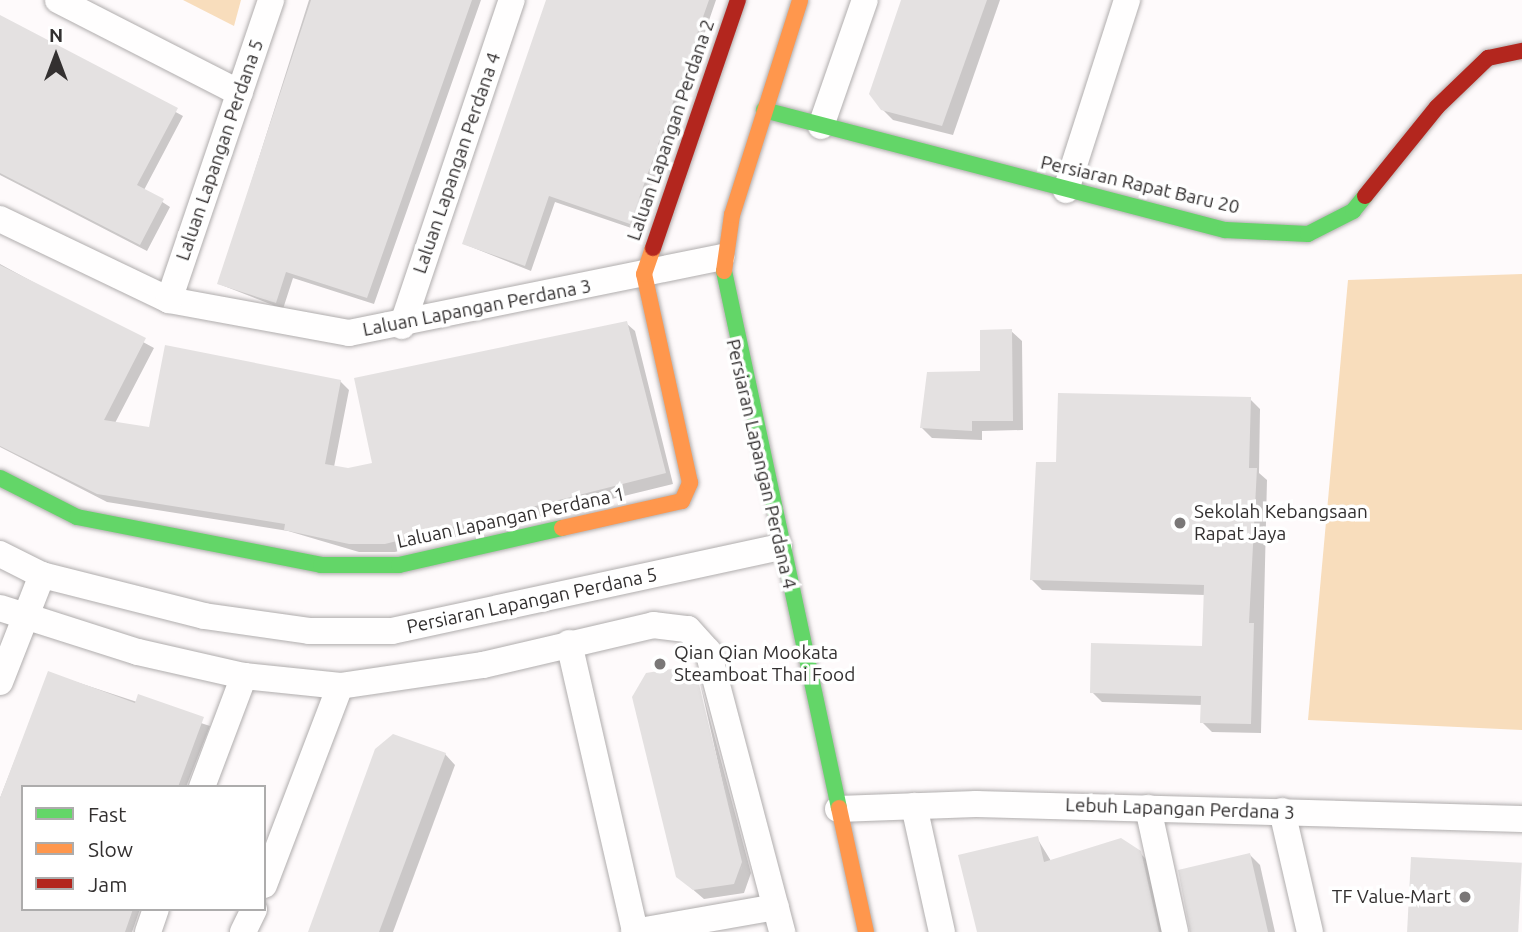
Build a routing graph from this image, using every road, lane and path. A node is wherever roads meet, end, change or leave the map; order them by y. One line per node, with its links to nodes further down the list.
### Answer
1 (58, 0): 9 (street)
2 (271, 0): 9 (street, Laluan Lapangan Perdana 5)
3 (512, 0): 17 (street, Laluan Lapangan Perdana 4)
4 (738, 0): 15 (street, Laluan Lapangan Perdana 2)
5 (800, 0): 10 (street, Persiaran Lapangan Perdana 4)
6 (865, 0): 11 (street)
7 (1128, 0): 12 (street)
8 (1522, 51): 12 (street, Persiaran Rapat Baru 20)
9 (240, 93): 16 (street, Laluan Lapangan Perdana 5)
10 (764, 110): 11 (street, Persiaran Rapat Baru 20); 14 (street, Persiaran Lapangan Perdana 4)
11 (821, 126): 12 (street, Persiaran Rapat Baru 20)
12 (1066, 190)
13 (0, 219): 16 (street, Laluan Lapangan Perdana 3)
14 (721, 257): 15 (street, Laluan Lapangan Perdana 3); 19 (street, Persiaran Lapangan Perdana 4)
15 (644, 274): 17 (street, Laluan Lapangan Perdana 3); 18 (street, Laluan Lapangan Perdana 1)
16 (169, 300): 17 (street, Laluan Lapangan Perdana 3)
17 (402, 326)
18 (0, 478)
19 (779, 547): 21 (street, Persiaran Lapangan Perdana 5); 31 (street, Persiaran Lapangan Perdana 4)
20 (0, 554): 21 (street, Persiaran Lapangan Perdana 5)
21 (42, 575): 23 (street)
22 (0, 608): 23 (street)
23 (24, 620): 25 (street); 26 (street)
24 (569, 643): 27 (street); 37 (street); 41 (street)
25 (244, 676): 27 (street); 28 (street)
26 (0, 682)
27 (340, 686): 34 (street)
28 (203, 785)
29 (914, 806): 30 (street, Lebuh Lapangan Perdana 3); 31 (street, Lebuh Lapangan Perdana 3); 42 (street)
30 (1148, 808): 32 (street, Lebuh Lapangan Perdana 3); 43 (street)
31 (838, 809): 38 (street, Persiaran Lapangan Perdana 4)
32 (1282, 811): 33 (street, Lebuh Lapangan Perdana 3); 44 (street)
33 (1522, 820)
34 (266, 880)
35 (155, 911): 39 (street)
36 (253, 911): 40 (street)
37 (779, 919): 41 (street)
38 (858, 931)
39 (148, 932)
40 (243, 932)
41 (634, 932)
42 (942, 932)
43 (1175, 932)
44 (1310, 932)

